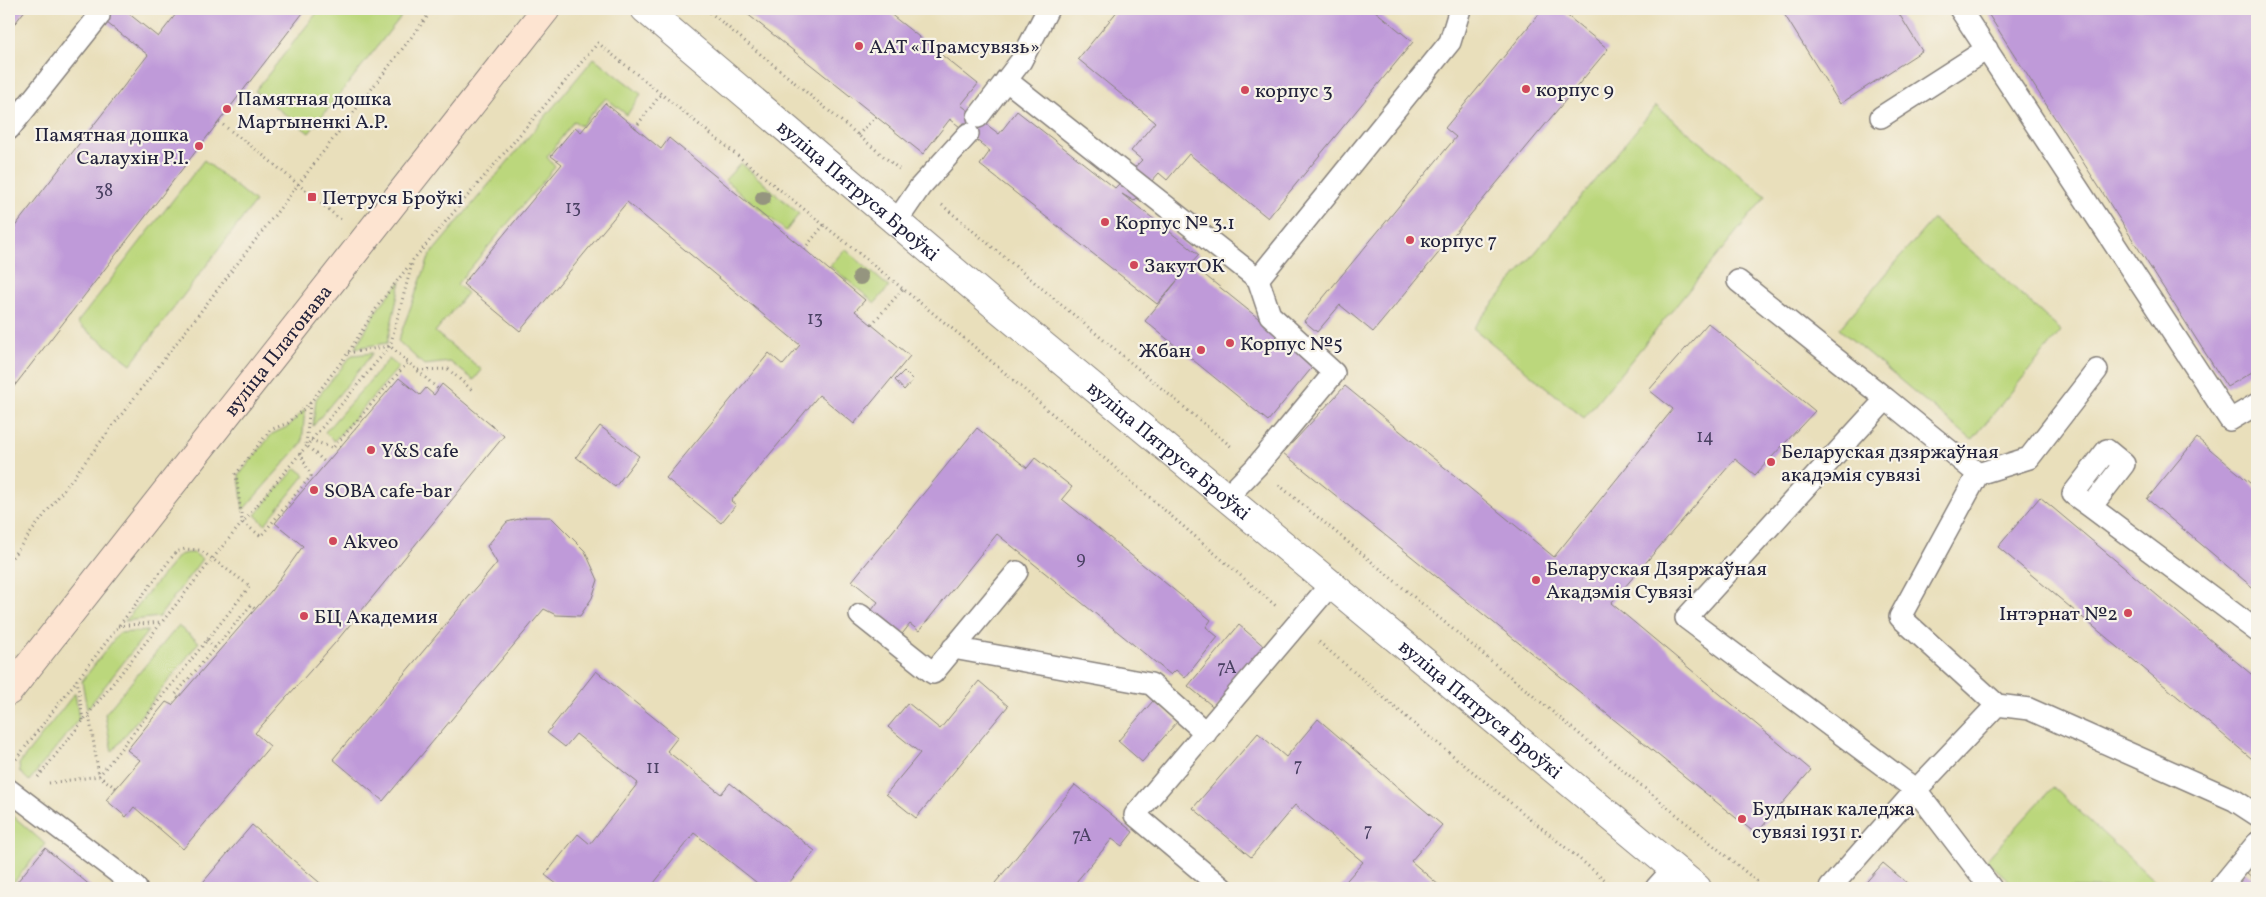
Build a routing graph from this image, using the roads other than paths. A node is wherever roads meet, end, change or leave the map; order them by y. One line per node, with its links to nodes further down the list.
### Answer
1 (546, 9): 25 (main road, вуліца Платонава)
2 (645, 9): 11 (street, вуліца Пятруся Броўкі)
3 (1048, 9): 8 (lane)
4 (1460, 9): 12 (lane)
5 (1960, 9): 7 (lane)
6 (99, 16): 10 (lane)
7 (1987, 49): 9 (lane); 16 (lane)
8 (1006, 80): 11 (lane); 12 (lane)
9 (1882, 117)
10 (9, 129)
11 (896, 222): 18 (street, вуліца Пятруся Броўкі)
12 (1258, 279): 18 (lane)
13 (1738, 281): 15 (lane)
14 (2097, 370): 17 (lane)
15 (1886, 400): 17 (lane); 29 (lane)
16 (2257, 404)
17 (1978, 474): 26 (lane)
18 (1227, 497): 21 (street, вуліца Пятруся Броўкі)
19 (2091, 507): 23 (lane)
20 (1017, 572): 24 (lane)
21 (1331, 584): 27 (lane); 32 (street, вуліца Пятруся Броўкі)
22 (860, 615): 24 (lane)
23 (2257, 631)
24 (953, 648): 27 (lane)
25 (9, 690)
26 (1997, 704): 29 (lane); 30 (lane)
27 (1206, 733): 33 (lane)
28 (23, 790): 34 (lane)
29 (1916, 790): 36 (lane); 37 (lane)
30 (2257, 815)
31 (2257, 842): 38 (lane)
32 (1665, 878): 35 (street, вуліца Пятруся Броўкі)
33 (1208, 884)
34 (136, 888)
35 (1697, 888)
36 (1830, 888)
37 (1991, 888)
38 (2220, 888)

